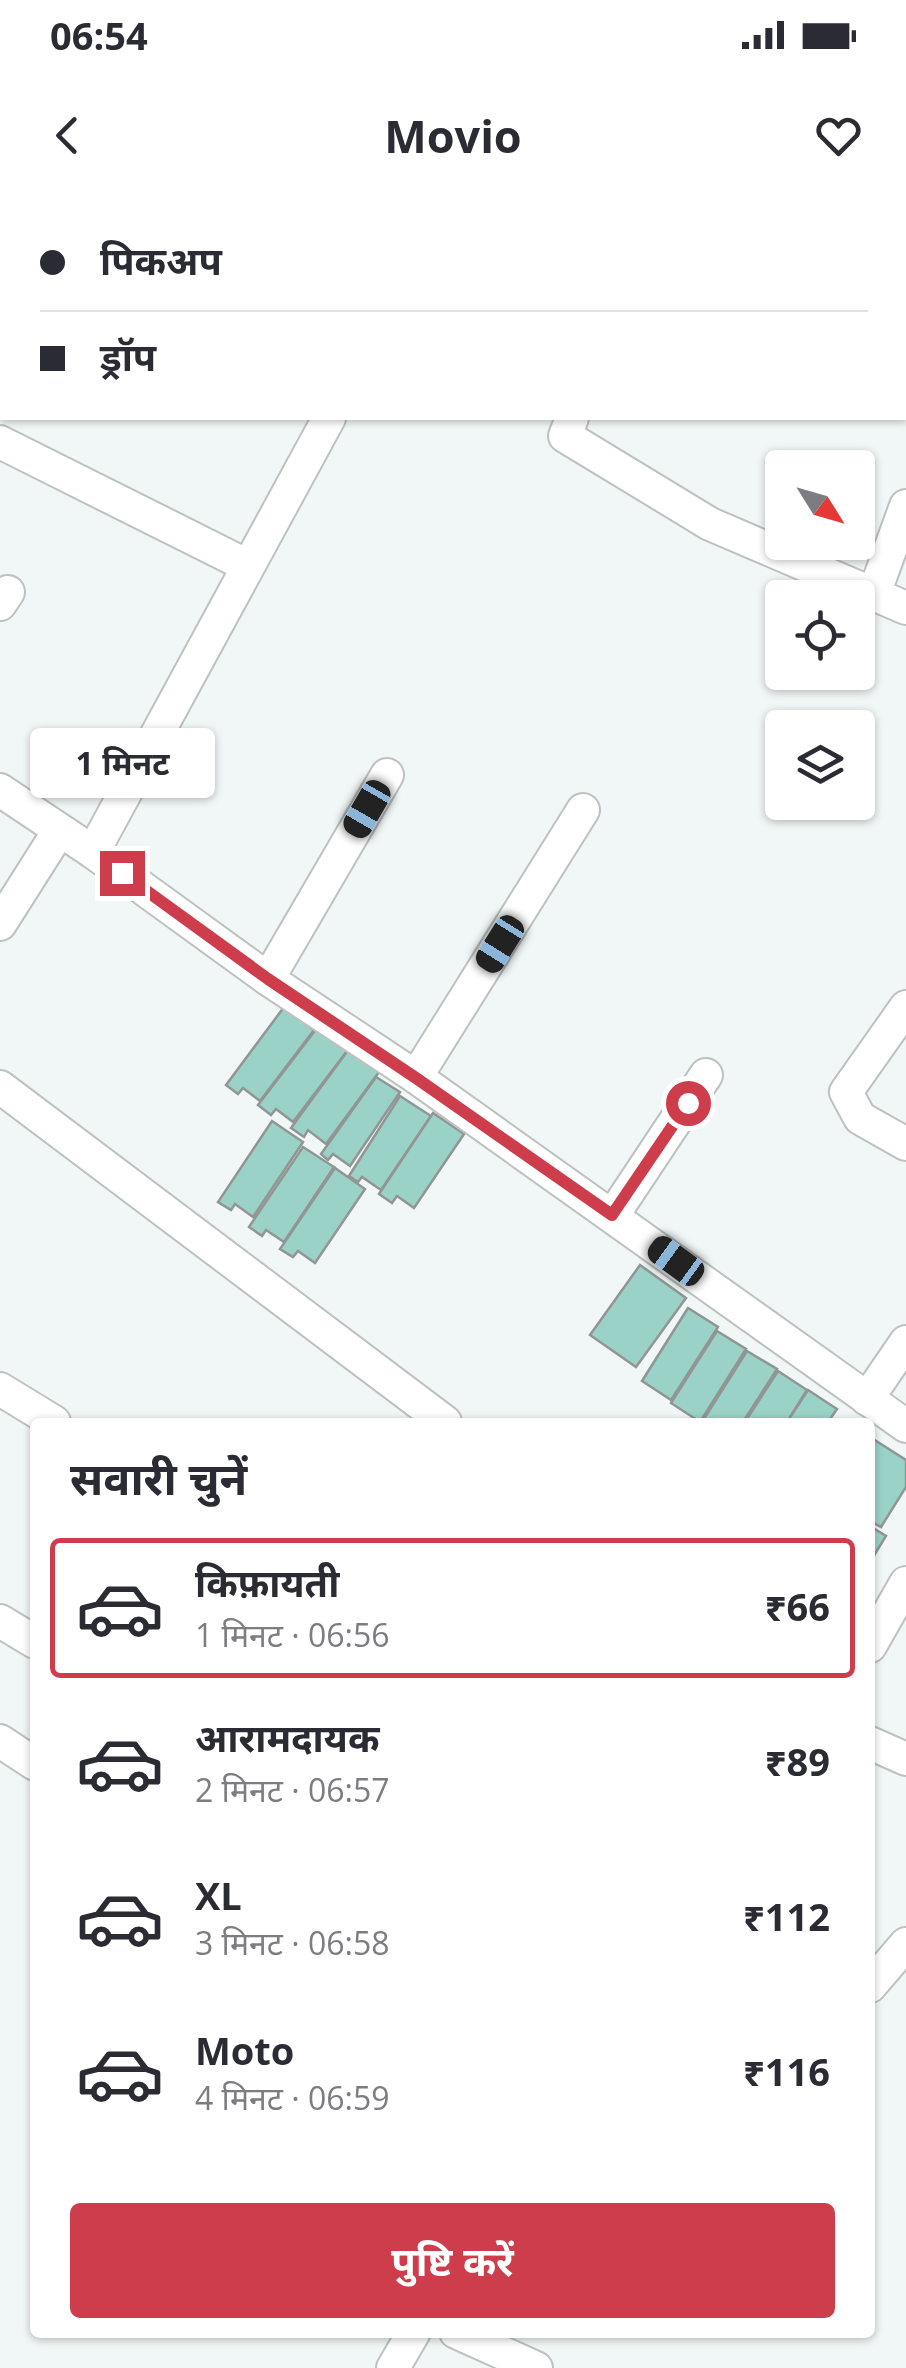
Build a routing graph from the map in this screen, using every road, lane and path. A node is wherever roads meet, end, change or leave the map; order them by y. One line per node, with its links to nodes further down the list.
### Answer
1 (328, 420): 5 (street)
2 (571, 420): 6 (street)
3 (0, 442): 5 (street)
4 (906, 506): 7 (street)
5 (248, 566): 14 (street)
6 (841, 580)
7 (875, 591)
8 (875, 594): 9 (street)
9 (906, 608)
10 (387, 775): 16 (street)
11 (0, 790): 13 (street)
12 (583, 810): 19 (street)
13 (59, 831): 14 (street); 15 (street)
14 (93, 852): 16 (street)
15 (0, 924)
16 (268, 979): 19 (street)
17 (906, 1007): 21 (street)
18 (706, 1075): 22 (street)
19 (416, 1078): 22 (street)
20 (0, 1087): 27 (street)
21 (906, 1144)
22 (612, 1215): 25 (street)
23 (906, 1342): 25 (street)
24 (0, 1389): 26 (street)
25 (868, 1400): 28 (street)
26 (47, 1418)
27 (439, 1418)
28 (906, 1426)
29 (906, 1583): 31 (street)
30 (0, 1621): 32 (street)
31 (875, 1637)
32 (30, 1639)
33 (0, 1741): 36 (street)
34 (875, 1745): 35 (street)
35 (906, 1759)
36 (30, 1761)
37 (906, 1944): 38 (street)
38 (875, 1980)
39 (410, 2338): 41 (street)
40 (469, 2338): 42 (street)
41 (393, 2368)
42 (536, 2368)

